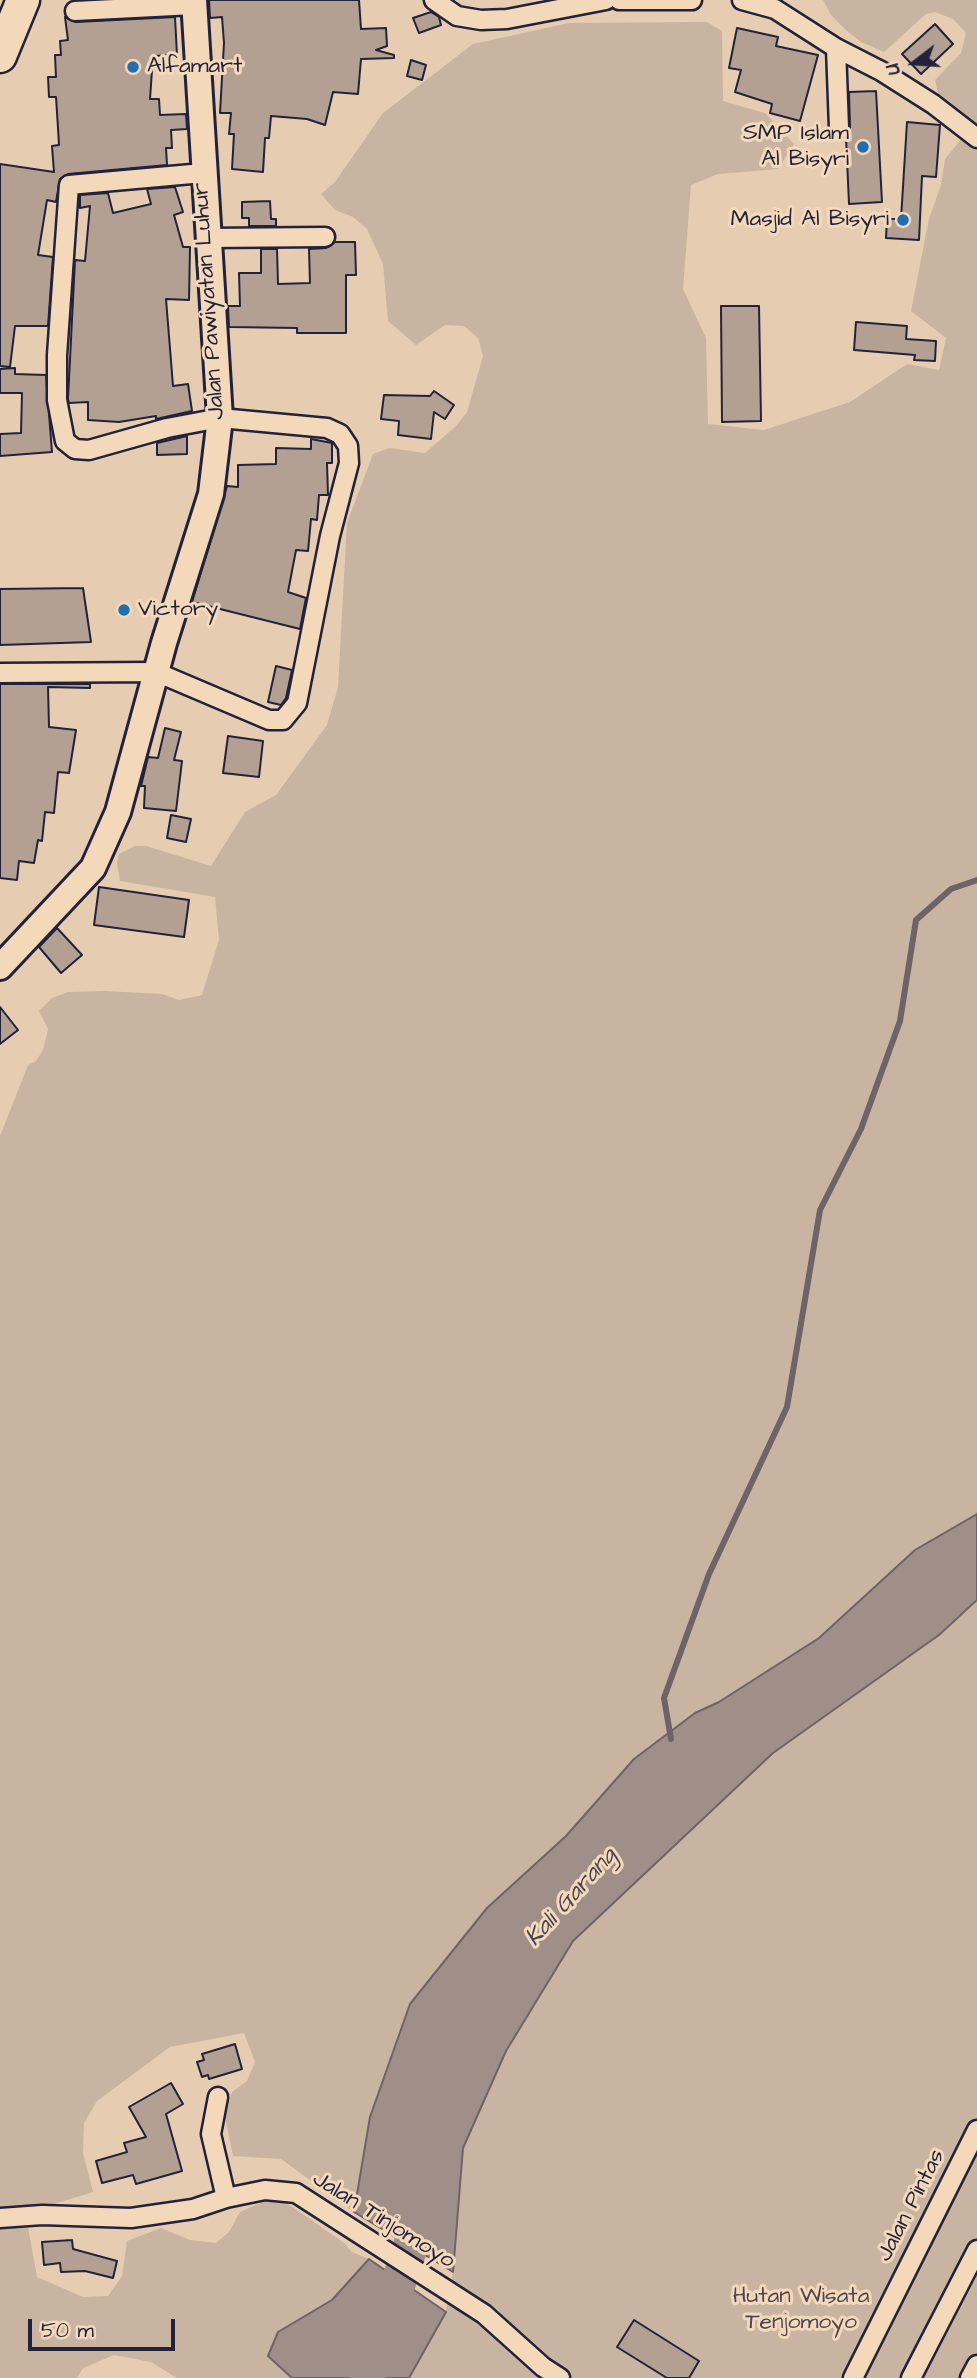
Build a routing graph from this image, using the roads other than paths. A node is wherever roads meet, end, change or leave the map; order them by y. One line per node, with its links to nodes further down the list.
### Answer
1 (23, 0): 10 (highway)
2 (434, 0): 3 (street)
3 (606, 0)
4 (619, 0): 5 (street)
5 (692, 0)
6 (742, 0): 9 (street)
7 (194, 3): 8 (street); 13 (main road, Jalan Pawiyatan Luhur)
8 (75, 11)
9 (835, 48): 11 (street); 12 (street)
10 (0, 56)
11 (839, 128)
12 (977, 138)
13 (203, 173): 15 (main road, Jalan Pawiyatan Luhur); 16 (street)
14 (325, 237): 15 (street)
15 (208, 239): 16 (main road, Jalan Pawiyatan Luhur)
16 (220, 418): 17 (main road, Jalan Pawiyatan Luhur); 17 (street)
17 (156, 671): 18 (street); 19 (main road, Jalan Pawiyatan Luhur)
18 (0, 673)
19 (0, 967)
20 (218, 2097): 22 (street)
21 (977, 2130): 28 (street, Jalan Pintas)
22 (226, 2197): 23 (street, Jalan Tinjomoyo); 26 (street, Jalan Tinjomoyo)
23 (0, 2218)
24 (977, 2250): 29 (street)
25 (977, 2365): 30 (street)
26 (543, 2373): 27 (street, Jalan Tinjomoyo)
27 (560, 2378)
28 (853, 2378)
29 (911, 2378)
30 (970, 2378)

